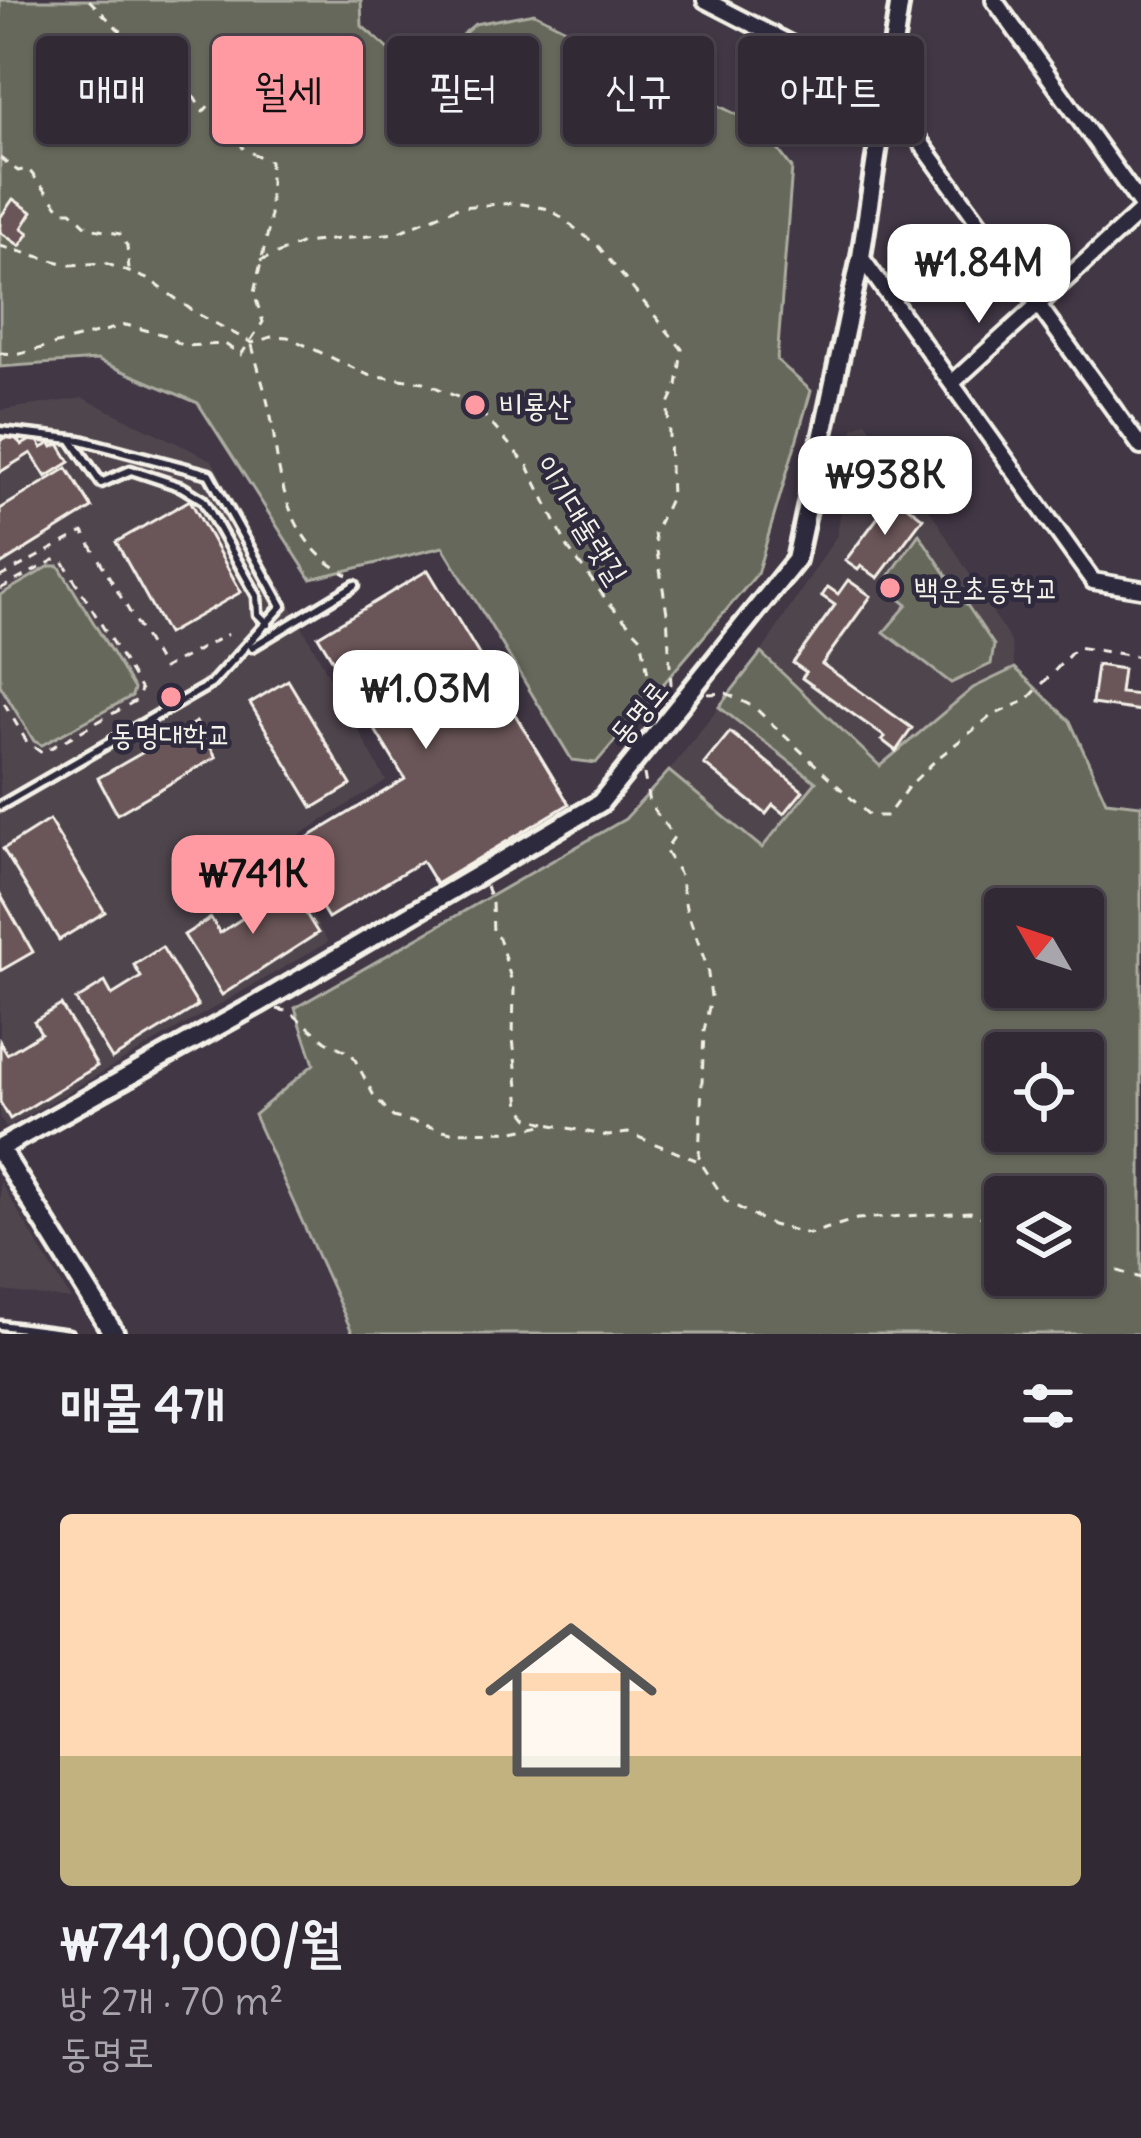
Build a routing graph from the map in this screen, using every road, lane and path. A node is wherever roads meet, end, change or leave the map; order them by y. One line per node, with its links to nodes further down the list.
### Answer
1 (89, 0): 13 (path)
2 (705, 0): 5 (street)
3 (900, 0): 6 (street, 동명로)
4 (994, 0): 10 (street)
5 (775, 36)
6 (894, 36)
7 (878, 144): 12 (street, 동명로)
8 (922, 144): 15 (street)
9 (0, 158): 14 (path)
10 (1141, 208): 15 (street)
11 (0, 246): 14 (path, 이기대둘랫길)
12 (861, 257): 18 (street); 30 (street, 동명로)
13 (260, 261): 16 (path); 32 (path)
14 (129, 272): 16 (path, 이기대둘랫길)
15 (1039, 306): 18 (street); 21 (street)
16 (252, 343): 17 (path); 23 (path); 32 (path, 이기대둘랫길)
17 (0, 353)
18 (953, 382): 25 (street)
19 (0, 431): 20 (lane)
20 (71, 439): 26 (lane); 26 (lane)
21 (1141, 446)
22 (0, 578): 27 (path)
23 (355, 585): 28 (lane)
24 (0, 589): 31 (path)
25 (1141, 589)
26 (268, 623): 28 (lane)
27 (228, 634)
28 (244, 652): 35 (lane)
29 (1141, 658): 30 (path)
30 (688, 694): 33 (street, 동명로)
31 (0, 696)
32 (664, 702): 33 (path, 이기대둘랫길)
33 (661, 727): 36 (street, 동명로)
34 (647, 761): 40 (path)
35 (0, 806)
36 (481, 873): 37 (street, 동명로); 38 (path)
37 (258, 1004): 38 (path); 39 (street, 동명로)
38 (548, 1124): 40 (path)
39 (0, 1149): 46 (main road)
40 (699, 1160): 41 (path)
41 (984, 1217)
42 (1104, 1266): 43 (path)
43 (1141, 1277)
44 (0, 1324): 45 (lane)
45 (69, 1334)
46 (114, 1334)

